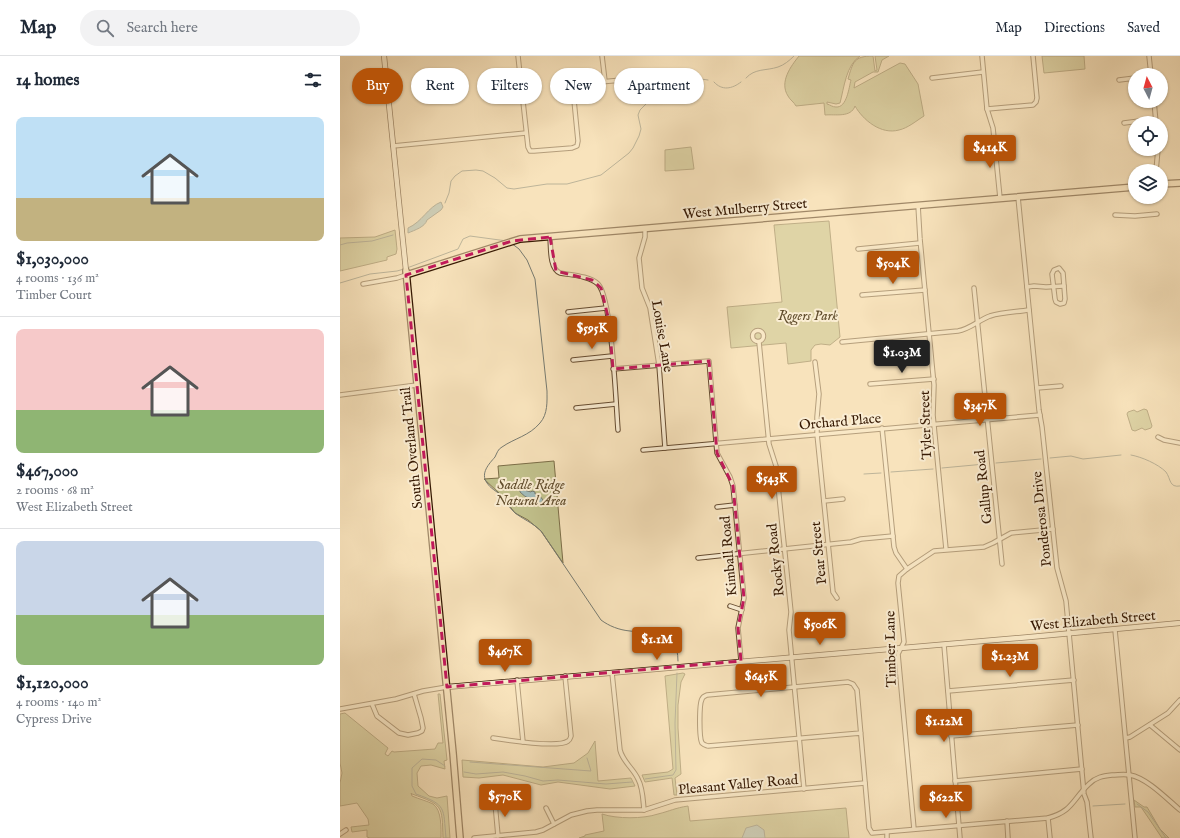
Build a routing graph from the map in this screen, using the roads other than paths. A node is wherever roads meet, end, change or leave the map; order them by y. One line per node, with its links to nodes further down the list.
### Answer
1 (384, 56): 18 (main road, South Overland Trail)
2 (518, 56): 17 (street)
3 (602, 56): 7 (street)
4 (982, 56): 9 (street)
5 (1033, 56): 14 (street)
6 (1149, 56): 8 (street)
7 (603, 68)
8 (1150, 68)
9 (983, 72): 10 (street); 14 (street)
10 (932, 78)
11 (1128, 79): 12 (street)
12 (1119, 80)
13 (574, 104): 17 (street)
14 (988, 110): 23 (street)
15 (1124, 122): 16 (street)
16 (1128, 122)
17 (526, 133): 18 (street)
18 (393, 146): 31 (main road, South Overland Trail)
19 (1180, 183): 20 (main road)
20 (1168, 184)
21 (1128, 188): 22 (main road, West Mulberry Street)
22 (1018, 197): 23 (main road, West Mulberry Street); 35 (street, Ponderosa Drive)
23 (1000, 198): 24 (main road, West Mulberry Street)
24 (918, 205): 27 (main road, West Mulberry Street); 29 (street, Tyler Street)
25 (1157, 214): 26 (street)
26 (1115, 215)
27 (645, 229): 28 (main road, West Mulberry Street); 49 (street, Louise Lane)
28 (550, 237): 31 (main road, West Mulberry Street); 39 (street)
29 (920, 243): 30 (street); 37 (street, Tyler Street)
30 (858, 249)
31 (406, 270): 32 (street, West Mulberry Street); 53 (main road, South Overland Trail)
32 (363, 284)
33 (1054, 286): 34 (street); 34 (street); 34 (street); 35 (street)
34 (1064, 286)
35 (1027, 287): 40 (street, Ponderosa Drive)
36 (974, 288): 42 (street, Gallup Road)
37 (925, 290): 38 (street); 43 (street, Tyler Street)
38 (862, 295)
39 (606, 308): 41 (street); 46 (street)
40 (1029, 310): 42 (street); 55 (street, Ponderosa Drive)
41 (568, 312)
42 (977, 323): 43 (street); 60 (street, Gallup Road)
43 (929, 334): 45 (street); 51 (street, Tyler Street)
44 (759, 342): 66 (street, Rocky Road)
45 (842, 342)
46 (612, 356): 47 (street); 50 (street)
47 (573, 360)
48 (815, 362): 64 (street, Pear Street)
49 (659, 365): 50 (street, Kimball Road); 67 (street, Kimball Road); 69 (street, Louise Lane)
50 (613, 369): 57 (street)
51 (934, 379): 52 (street); 61 (street, Tyler Street)
52 (870, 384)
53 (417, 385): 56 (street); 99 (main road, South Overland Trail)
54 (1061, 386): 55 (street)
55 (1037, 388): 59 (street, Ponderosa Drive)
56 (340, 395)
57 (616, 404): 58 (street); 63 (street)
58 (576, 408)
59 (1040, 415): 60 (street, Orchard Place); 75 (street, Ponderosa Drive)
60 (987, 420): 61 (street, Orchard Place); 77 (street, Gallup Road)
61 (934, 424): 62 (street, Orchard Place); 80 (street, Tyler Street)
62 (882, 428): 64 (street, Orchard Place); 76 (street)
63 (618, 430)
64 (817, 434): 66 (street, Orchard Place); 72 (street, Pear Street)
65 (1158, 437): 68 (street)
66 (768, 439): 67 (street, Orchard Place); 79 (street, Rocky Road)
67 (716, 443): 69 (street, Orchard Place); 73 (street, Kimball Road)
68 (1180, 443)
69 (665, 448): 70 (street, Orchard Place)
70 (643, 450)
71 (843, 499): 72 (street)
72 (824, 501): 78 (street, Pear Street)
73 (735, 505): 74 (street); 81 (street, Kimball Road)
74 (717, 507)
75 (1053, 529): 77 (street); 90 (street, Ponderosa Drive)
76 (893, 536): 78 (street); 84 (street)
77 (999, 539): 80 (street); 83 (street, Gallup Road)
78 (828, 544): 79 (street); 85 (street, Pear Street)
79 (785, 548): 81 (street); 93 (street, Rocky Road)
80 (946, 549): 84 (street)
81 (740, 554): 82 (street); 87 (street, Kimball Road)
82 (698, 558)
83 (1002, 564)
84 (907, 569): 92 (street, Timber Lane)
85 (837, 598)
86 (730, 606): 87 (street, Kimball Road)
87 (742, 610): 94 (street, Kimball Road)
88 (1180, 623): 89 (main road, West Elizabeth Street)
89 (1115, 630): 90 (main road, West Elizabeth Street); 112 (street)
90 (1069, 634): 91 (main road, West Elizabeth Street); 98 (street, Ponderosa Drive)
91 (944, 645): 92 (main road, West Elizabeth Street); 101 (street)
92 (901, 648): 93 (main road, West Elizabeth Street); 129 (street, Timber Lane)
93 (792, 657): 94 (main road, West Elizabeth Street); 100 (street, Rocky Road)
94 (741, 661): 95 (main road, West Elizabeth Street)
95 (612, 673): 96 (main road, West Elizabeth Street); 123 (street)
96 (565, 676): 97 (main road, West Elizabeth Street); 113 (street)
97 (517, 680): 99 (main road, West Elizabeth Street); 113 (street)
98 (1074, 680): 101 (street); 106 (street, Ponderosa Drive)
99 (447, 687): 102 (street, West Elizabeth Street); 135 (main road, South Overland Trail)
100 (794, 687): 108 (street); 111 (street, Rocky Road); 111 (street)
101 (948, 691): 109 (street)
102 (414, 694): 104 (street, West Elizabeth Street); 104 (street)
103 (1180, 700): 107 (street)
104 (372, 704): 105 (street, West Elizabeth Street)
105 (340, 709)
106 (1078, 725): 109 (street); 115 (street, Ponderosa Drive)
107 (1150, 725): 112 (street); 114 (street)
108 (861, 733): 111 (street); 118 (street)
109 (951, 736): 117 (street)
110 (493, 738): 113 (street)
111 (799, 738): 119 (street, Rocky Road)
112 (1126, 738): 116 (street)
113 (523, 742)
114 (1180, 750)
115 (1082, 769): 117 (street); 120 (street, Ponderosa Drive)
116 (1128, 774): 120 (street); 124 (street); 142 (street)
117 (955, 780): 128 (street)
118 (865, 783): 119 (street, Pleasant Valley Road); 131 (street)
119 (804, 789): 123 (street, Pleasant Valley Road)
120 (1084, 790): 125 (street); 141 (street, Ponderosa Drive)
121 (495, 803): 133 (street)
122 (546, 808): 127 (street)
123 (644, 810): 127 (street, Pleasant Valley Road)
124 (1180, 810)
125 (1048, 818): 126 (street); 140 (street)
126 (1007, 822): 128 (street); 139 (street)
127 (554, 824): 134 (street, Pleasant Valley Road)
128 (959, 826): 129 (street); 138 (street)
129 (914, 829): 131 (street)
130 (346, 830): 132 (street)
131 (887, 832): 137 (street)
132 (340, 834)
133 (498, 836): 134 (street, Pleasant Valley Road); 136 (street, Pleasant Valley Road)
134 (525, 836)
135 (460, 838)
136 (474, 838)
137 (887, 838)
138 (960, 838)
139 (1008, 838)
140 (1050, 838)
141 (1091, 838)
142 (1135, 838)

